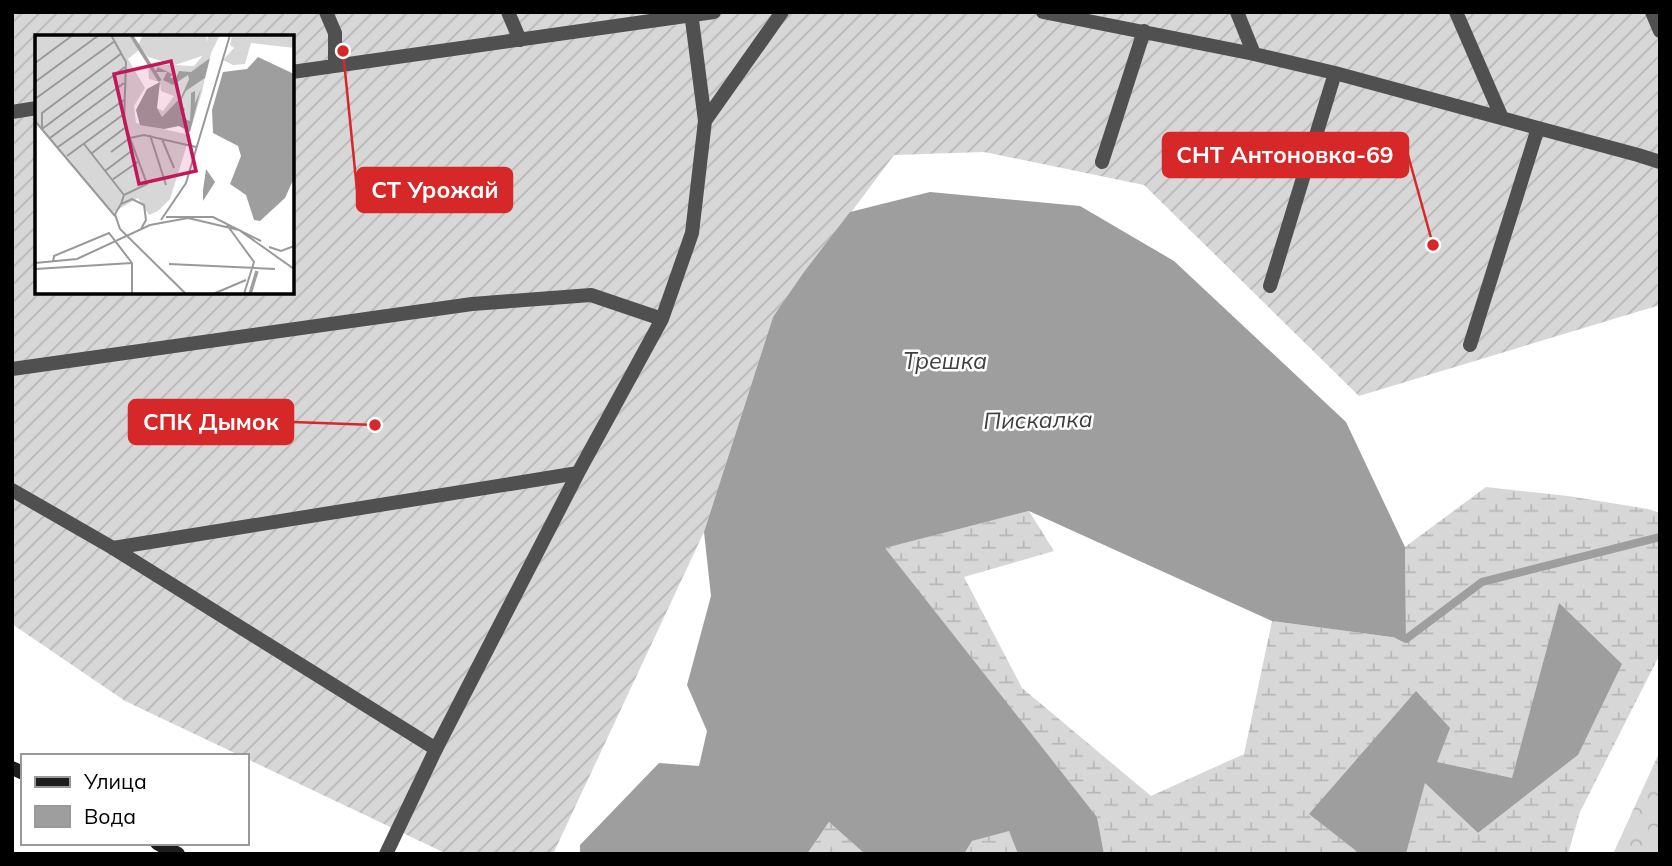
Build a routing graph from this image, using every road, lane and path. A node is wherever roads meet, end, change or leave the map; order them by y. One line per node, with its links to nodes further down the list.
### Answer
1 (326, 12): 14 (street)
2 (508, 12): 12 (street)
3 (714, 12): 9 (street)
4 (782, 12): 20 (street)
5 (1237, 12): 13 (street)
6 (1456, 12): 19 (street)
7 (1652, 12): 11 (street)
8 (1049, 13): 10 (street)
9 (692, 14): 12 (street); 20 (street)
10 (1144, 31): 13 (street); 22 (street)
11 (1660, 31)
12 (520, 40): 14 (street)
13 (1254, 54): 16 (street)
14 (335, 66): 15 (street)
15 (294, 72)
16 (1335, 73): 19 (street); 24 (street)
17 (35, 108): 18 (street)
18 (12, 111)
19 (1502, 118): 21 (street)
20 (705, 121): 25 (street)
21 (1538, 128): 23 (street); 26 (street)
22 (1102, 162)
23 (1660, 162)
24 (1270, 286)
25 (662, 319): 27 (street); 28 (street)
26 (1470, 345)
27 (12, 369)
28 (578, 472): 30 (street); 31 (street)
29 (12, 490): 30 (street)
30 (113, 548): 31 (street)
31 (436, 749): 34 (street)
32 (162, 845): 33 (main road)
33 (178, 854)
34 (386, 854)

